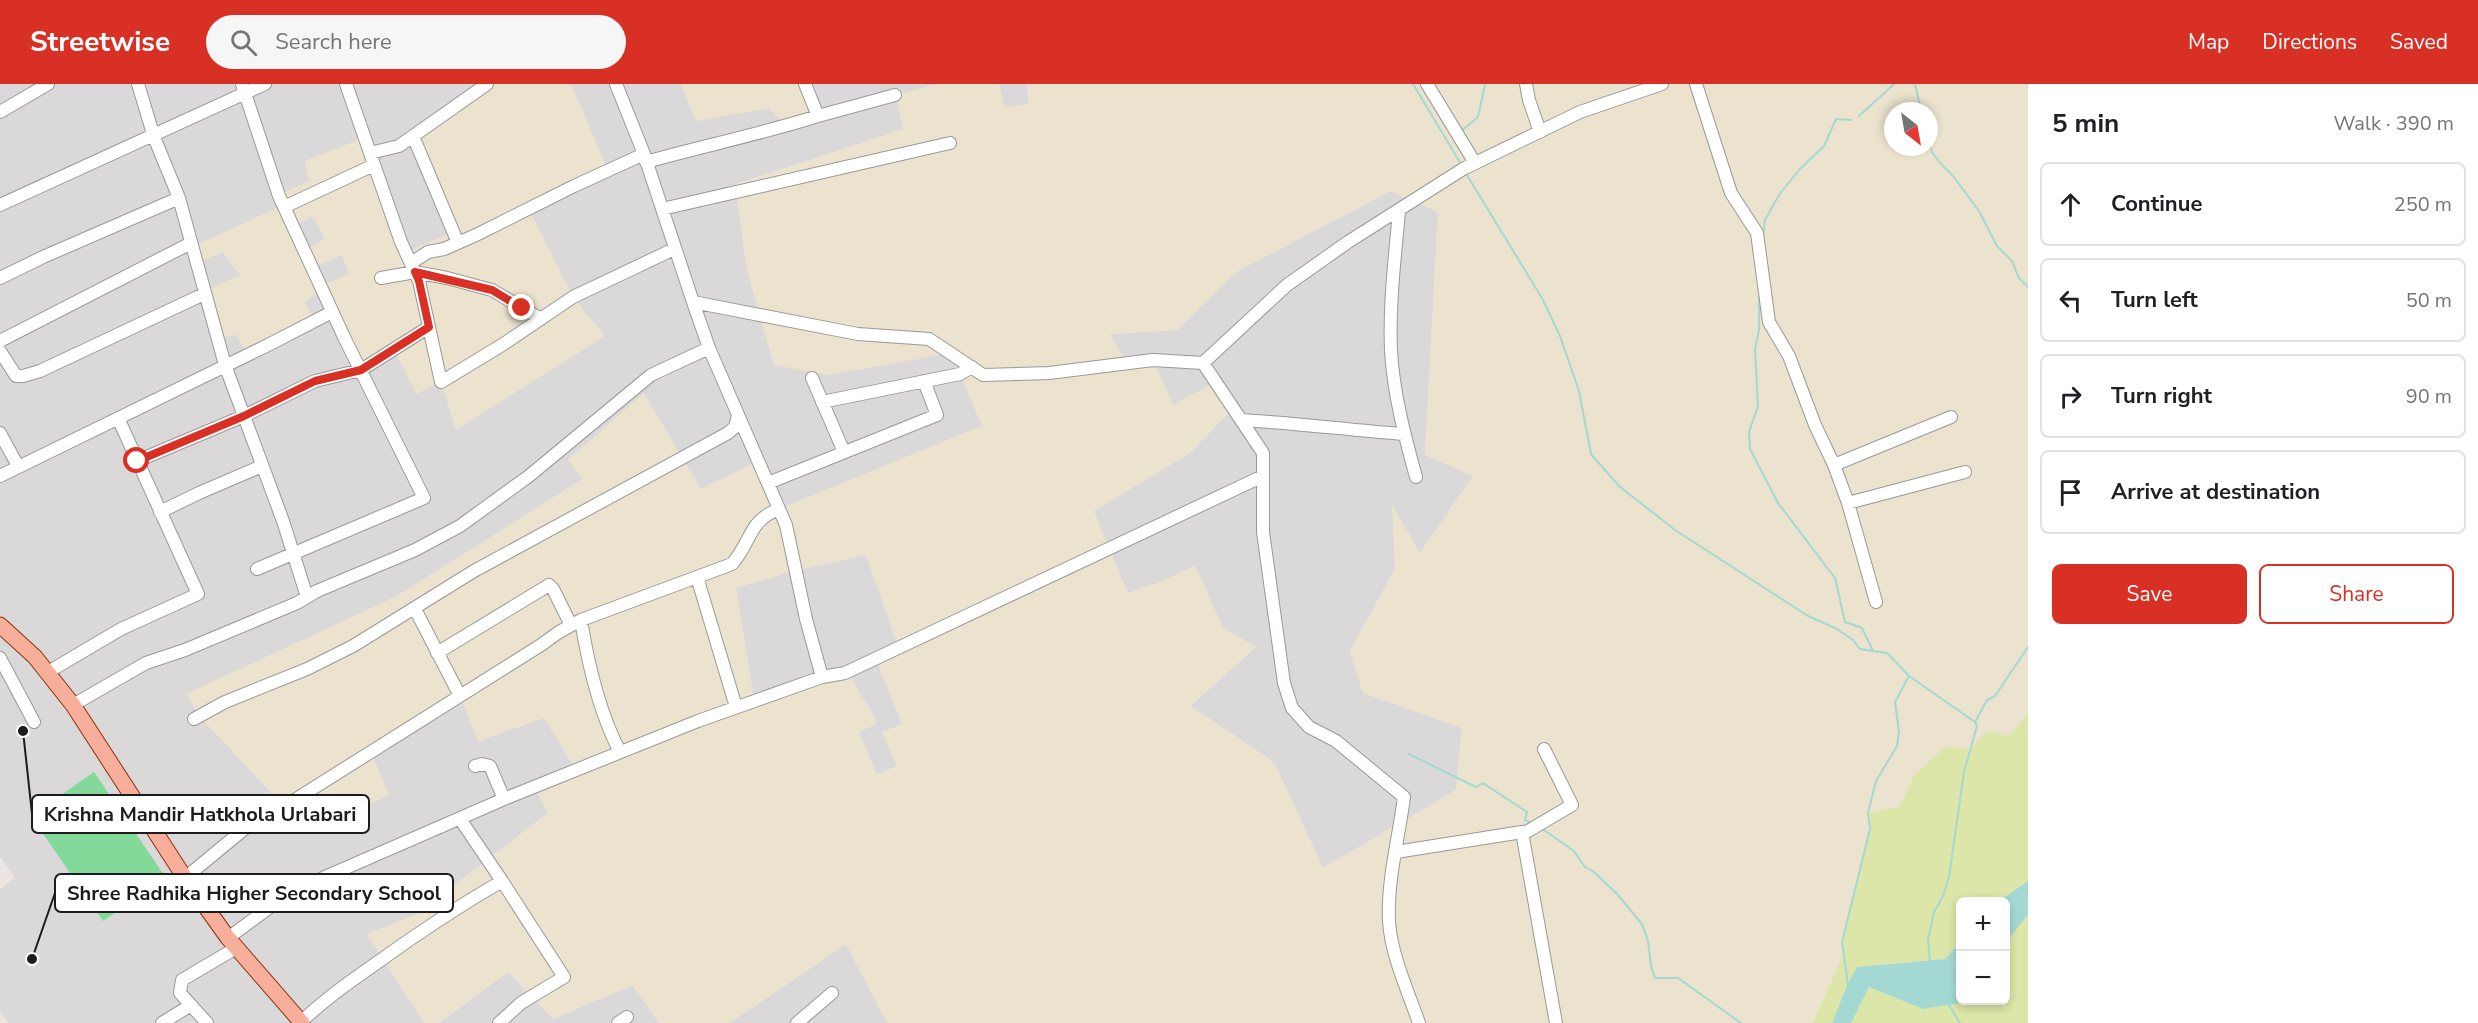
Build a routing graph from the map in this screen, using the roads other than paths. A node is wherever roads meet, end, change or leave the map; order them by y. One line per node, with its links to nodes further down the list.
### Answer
1 (48, 84): 14 (street)
2 (138, 84): 18 (street)
3 (265, 84): 12 (street)
4 (346, 84): 20 (street)
5 (487, 84): 17 (street)
6 (616, 84): 21 (street)
7 (806, 84): 15 (street)
8 (1427, 84): 22 (street)
9 (1526, 84): 16 (street)
10 (1662, 84): 16 (street)
11 (1696, 84): 59 (street)
12 (244, 89): 18 (street); 26 (street)
13 (895, 95): 15 (street)
14 (0, 112)
15 (818, 116): 21 (street)
16 (1540, 132): 22 (street)
17 (413, 136): 20 (street); 30 (street)
18 (154, 137): 24 (street); 25 (street)
19 (950, 143): 27 (street)
20 (370, 153): 23 (street)
21 (645, 158): 27 (street); 30 (street)
22 (1475, 163): 28 (street)
23 (374, 165): 26 (street); 32 (street)
24 (179, 198): 29 (street); 33 (street)
25 (0, 206)
26 (284, 207): 37 (street)
27 (662, 210): 31 (street)
28 (1399, 211): 43 (street); 56 (street)
29 (191, 243): 35 (street); 40 (street)
30 (458, 243): 32 (street)
31 (674, 249): 36 (street); 38 (street)
32 (413, 268): 34 (street); 38 (street); 39 (street)
33 (2, 273)
34 (381, 278)
35 (204, 294): 42 (street); 44 (street)
36 (693, 302): 41 (street); 45 (street)
37 (332, 312): 44 (street); 46 (street)
38 (541, 319): 39 (street)
39 (429, 327): 46 (street)
40 (0, 341)
41 (709, 348): 50 (street); 73 (street)
42 (0, 351)
43 (1203, 363): 45 (street); 54 (street)
44 (225, 365): 51 (street); 53 (street)
45 (972, 368): 48 (street)
46 (361, 370): 51 (street); 70 (street)
47 (812, 378): 49 (street)
48 (924, 381): 49 (street); 57 (street)
49 (822, 402): 57 (street)
50 (738, 415): 66 (street); 75 (street)
51 (244, 416): 58 (street); 61 (street)
52 (1952, 417): 59 (street)
53 (118, 418): 58 (street); 60 (street)
54 (1241, 420): 56 (street); 64 (street)
55 (0, 433): 60 (street)
56 (1404, 434): 65 (street)
57 (844, 452): 66 (street)
58 (137, 461): 69 (street)
59 (1834, 465): 67 (street)
60 (18, 466): 63 (street)
61 (262, 466): 69 (street); 70 (street)
62 (1965, 472): 67 (street)
63 (0, 476)
64 (1263, 476): 81 (street); 93 (street)
65 (1416, 477)
66 (768, 483): 68 (street)
67 (1848, 503): 74 (street)
68 (779, 509): 72 (street); 81 (street)
69 (160, 512): 80 (street)
70 (294, 554): 71 (street); 73 (street)
71 (257, 569)
72 (697, 577): 76 (street); 84 (street)
73 (307, 597): 83 (street)
74 (1876, 602)
75 (415, 609): 78 (street); 85 (street)
76 (576, 622): 78 (street); 82 (street); 88 (street)
77 (0, 625): 80 (main road)
78 (437, 653): 82 (street)
79 (0, 658): 86 (street)
80 (48, 672): 83 (main road)
81 (822, 676): 84 (street)
82 (460, 696): 94 (street)
83 (74, 705): 94 (main road)
84 (736, 707): 88 (street)
85 (194, 719)
86 (34, 722)
87 (1544, 749): 92 (street)
88 (620, 752): 90 (street)
89 (475, 766): 90 (street)
90 (504, 799): 91 (street)
91 (460, 819): 95 (street); 96 (street)
92 (1532, 829): 93 (street); 105 (street)
93 (1396, 852): 104 (street)
94 (185, 878): 96 (main road)
95 (502, 881): 101 (street); 102 (street)
96 (232, 943): 98 (street); 101 (main road)
97 (832, 993): 103 (street)
98 (191, 1005): 99 (street); 100 (street)
99 (162, 1023)
100 (207, 1023)
101 (302, 1023)
102 (499, 1023)
103 (797, 1023)
104 (1419, 1023)
105 (1556, 1023)

